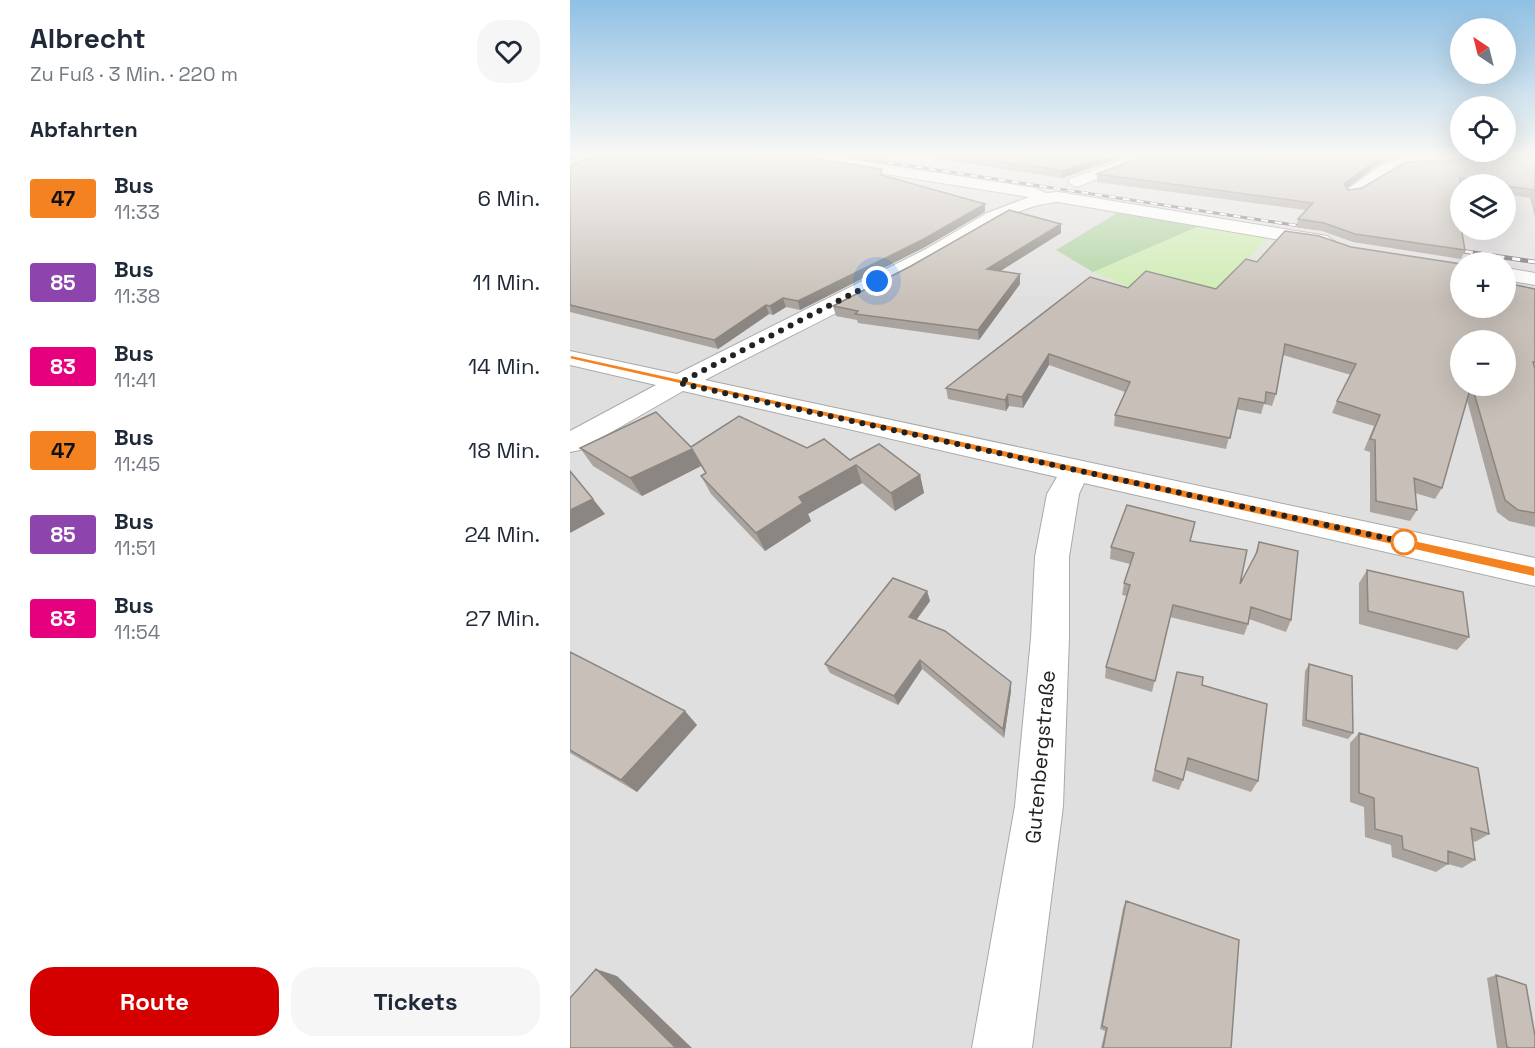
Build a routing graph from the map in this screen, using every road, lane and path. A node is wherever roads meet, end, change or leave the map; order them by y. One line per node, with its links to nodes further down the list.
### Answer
1 (1024, 205): 7 (street)
2 (1108, 205): 3 (street)
3 (1347, 249)
4 (1516, 276): 5 (street)
5 (1535, 279)
6 (570, 358): 7 (street)
7 (679, 383): 8 (street); 9 (street)
8 (570, 443)
9 (1076, 469): 10 (street); 11 (street, Gutenbergstraße)
10 (1535, 572)
11 (1002, 1048)

